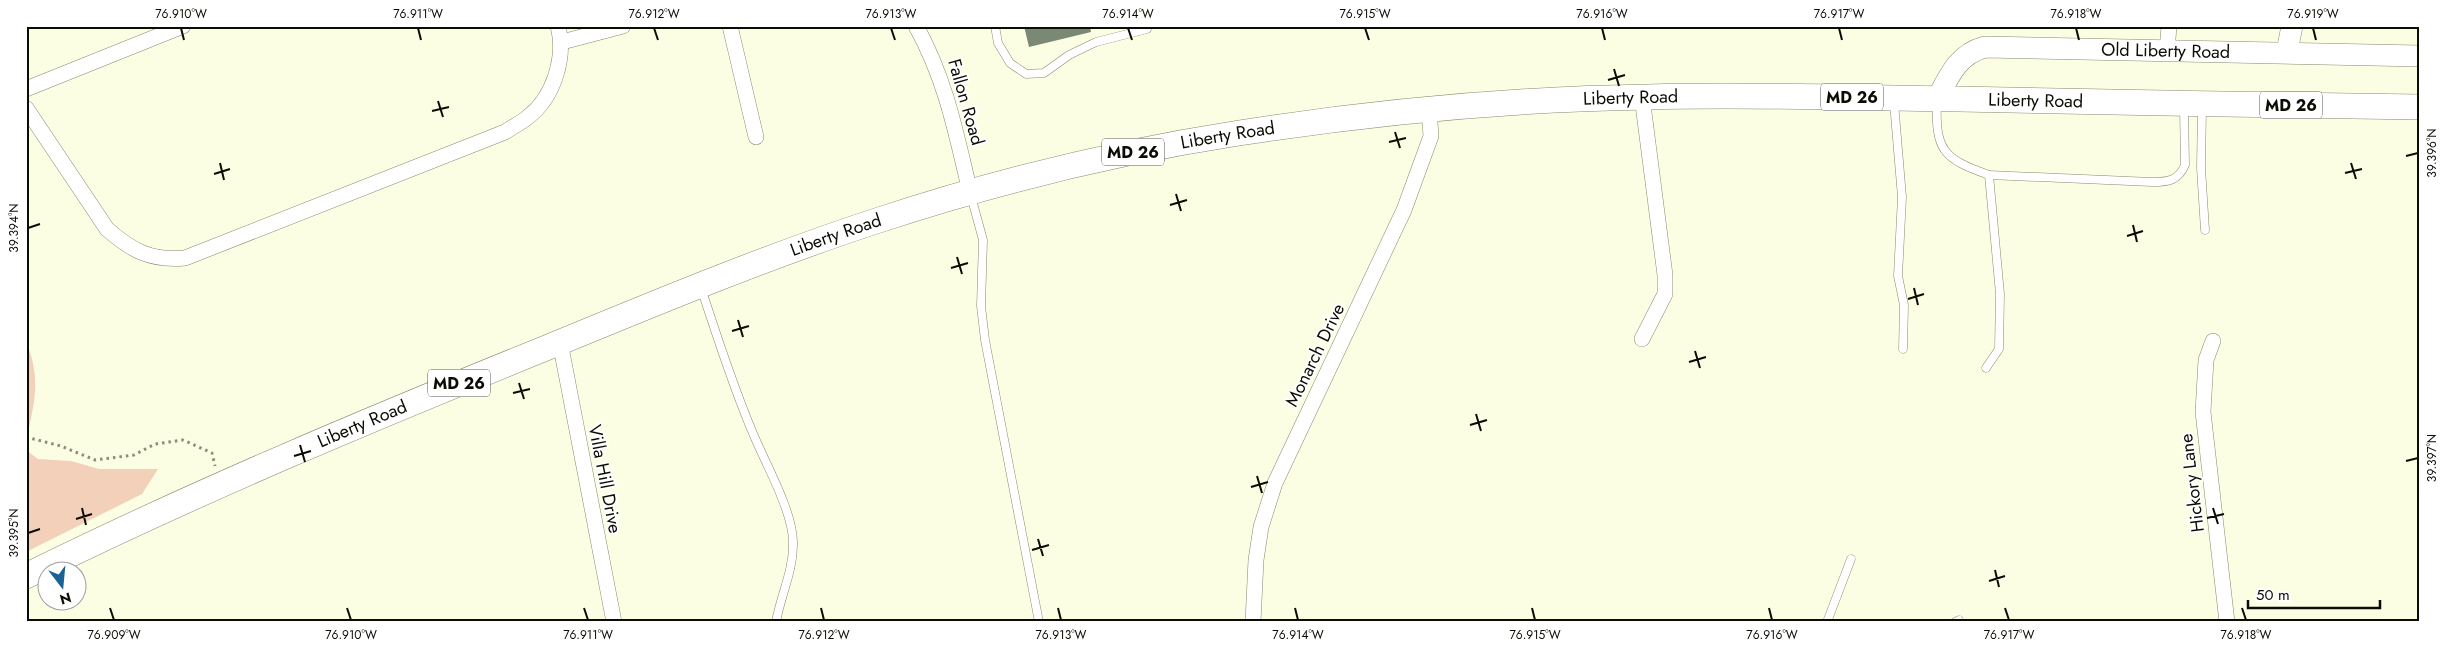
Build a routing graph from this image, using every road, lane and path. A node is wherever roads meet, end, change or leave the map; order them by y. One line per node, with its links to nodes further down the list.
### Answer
1 (183, 26): 14 (street)
2 (558, 26): 10 (street)
3 (622, 26): 10 (street)
4 (730, 26): 22 (street)
5 (916, 26): 24 (street, Fallon Road)
6 (995, 26): 7 (lane)
7 (1148, 26)
8 (2169, 26): 11 (street)
9 (2292, 26): 12 (street)
10 (562, 42): 20 (street)
11 (2167, 51): 12 (street, Old Liberty Road); 17 (street, Old Liberty Road)
12 (2287, 52): 13 (street, Old Liberty Road)
13 (2420, 56)
14 (26, 89)
15 (1642, 97): 16 (main road, Liberty Road / MD 26); 21 (main road, Liberty Road / MD 26); 27 (street)
16 (1894, 98): 17 (main road, Liberty Road / MD 26); 30 (lane)
17 (1937, 99): 18 (main road, Liberty Road / MD 26); 23 (lane)
18 (2193, 103): 19 (main road, Liberty Road / MD 26); 23 (lane); 25 (lane)
19 (2420, 107)
20 (26, 108)
21 (1428, 110): 24 (main road, Liberty Road / MD 26); 39 (street, Monarch Drive)
22 (756, 137)
23 (1989, 175): 31 (lane)
24 (970, 192): 26 (main road, Liberty Road / MD 26); 38 (lane)
25 (2205, 230)
26 (700, 286): 29 (main road, Liberty Road / MD 26); 37 (lane)
27 (1642, 339)
28 (2213, 341): 41 (street, Hickory Lane)
29 (560, 342): 33 (main road, Liberty Road / MD 26); 36 (street, Villa Hill Drive)
30 (1903, 349)
31 (1986, 368)
32 (26, 437): 33 (path)
33 (220, 484): 35 (main road, Liberty Road / MD 26)
34 (1851, 559): 40 (lane)
35 (26, 576)
36 (614, 622)
37 (776, 622)
38 (1039, 622)
39 (1253, 622)
40 (1828, 622)
41 (2227, 622)

